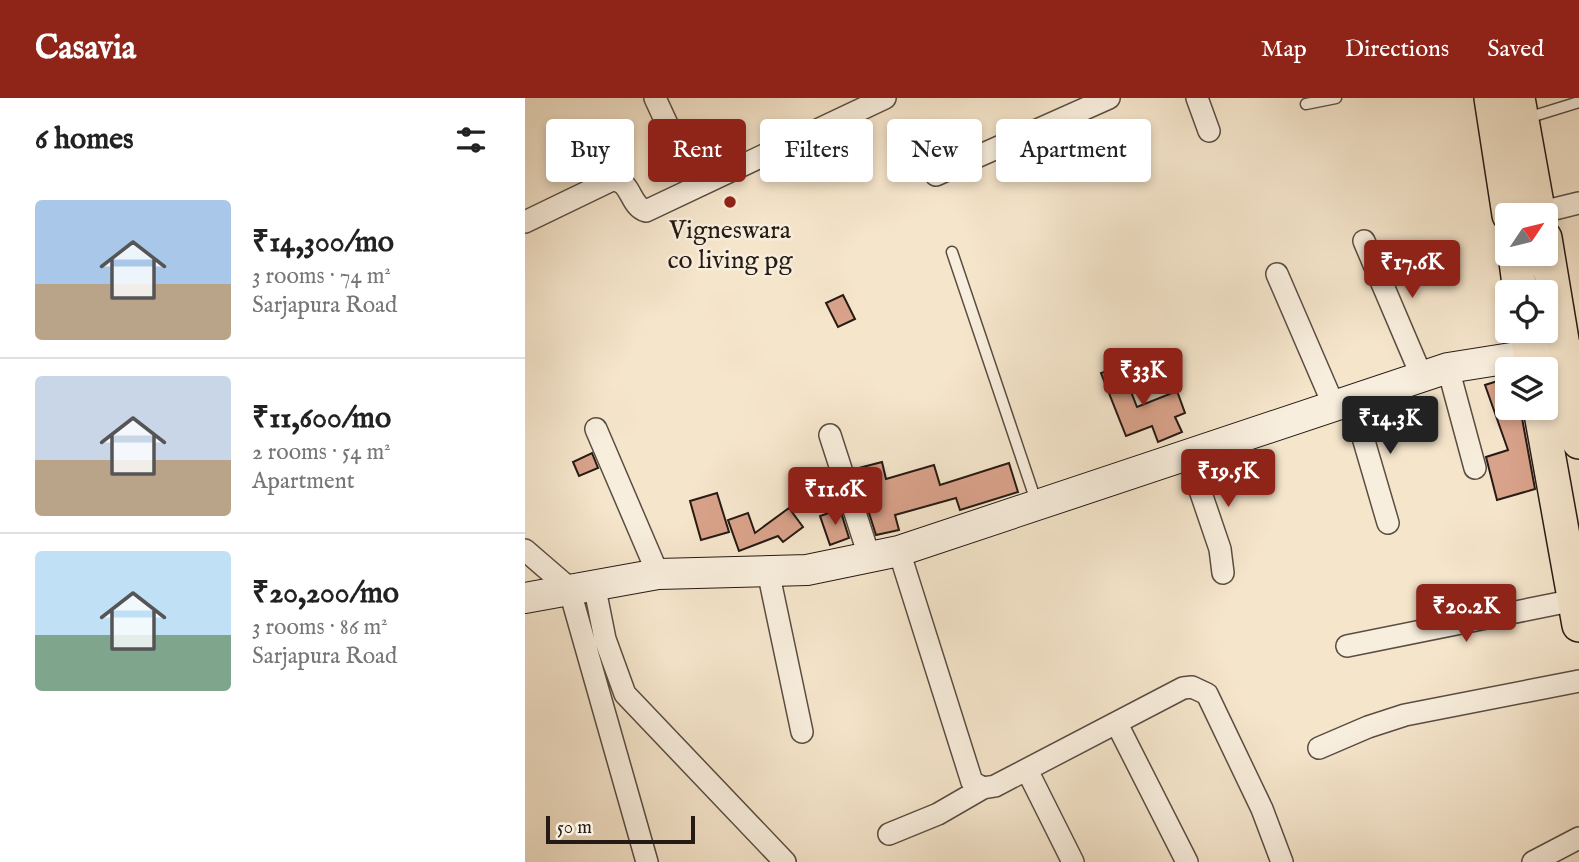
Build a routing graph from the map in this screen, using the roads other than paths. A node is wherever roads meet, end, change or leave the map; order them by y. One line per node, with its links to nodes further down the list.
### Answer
1 (655, 98): 12 (street)
2 (885, 98): 12 (street)
3 (1109, 98): 11 (street)
4 (1197, 98): 10 (street)
5 (1336, 98): 8 (lane)
6 (1491, 98): 13 (main road)
7 (1579, 102): 9 (lane)
8 (1306, 104)
9 (1520, 109): 14 (main road)
10 (1209, 131)
11 (982, 155)
12 (697, 187): 17 (street)
13 (1527, 203)
14 (1531, 203)
15 (1579, 203): 16 (street)
16 (1558, 211)
17 (525, 222)
18 (1364, 241): 24 (street)
19 (952, 251): 32 (lane)
20 (1547, 266): 23 (main road)
21 (1277, 274): 25 (street)
22 (1530, 352): 23 (street); 24 (street)
23 (1573, 355): 29 (main road)
24 (1435, 372): 25 (street); 31 (street)
25 (1343, 403): 30 (street); 33 (street)
26 (1542, 420): 42 (main road)
27 (596, 429): 39 (street)
28 (830, 435): 36 (street)
29 (1579, 442)
30 (1188, 455): 32 (street); 38 (street)
31 (1475, 468)
32 (1038, 505): 35 (street)
33 (1388, 523)
34 (525, 550): 40 (street)
35 (899, 551): 36 (street); 49 (street)
36 (869, 556): 37 (street)
37 (768, 571): 39 (street); 46 (street)
38 (1223, 573)
39 (658, 574): 40 (street)
40 (581, 586): 41 (street); 52 (street); 53 (street)
41 (525, 598)
42 (1577, 613): 43 (street)
43 (1347, 646)
44 (1579, 681): 47 (street)
45 (1117, 724): 48 (street); 55 (street); 56 (street)
46 (802, 732)
47 (1319, 748)
48 (1027, 770): 49 (street); 54 (street)
49 (983, 788): 50 (street)
50 (889, 834)
51 (1579, 838): 57 (street)
52 (647, 862)
53 (785, 862)
54 (1073, 862)
55 (1187, 862)
56 (1282, 862)
57 (1533, 862)

